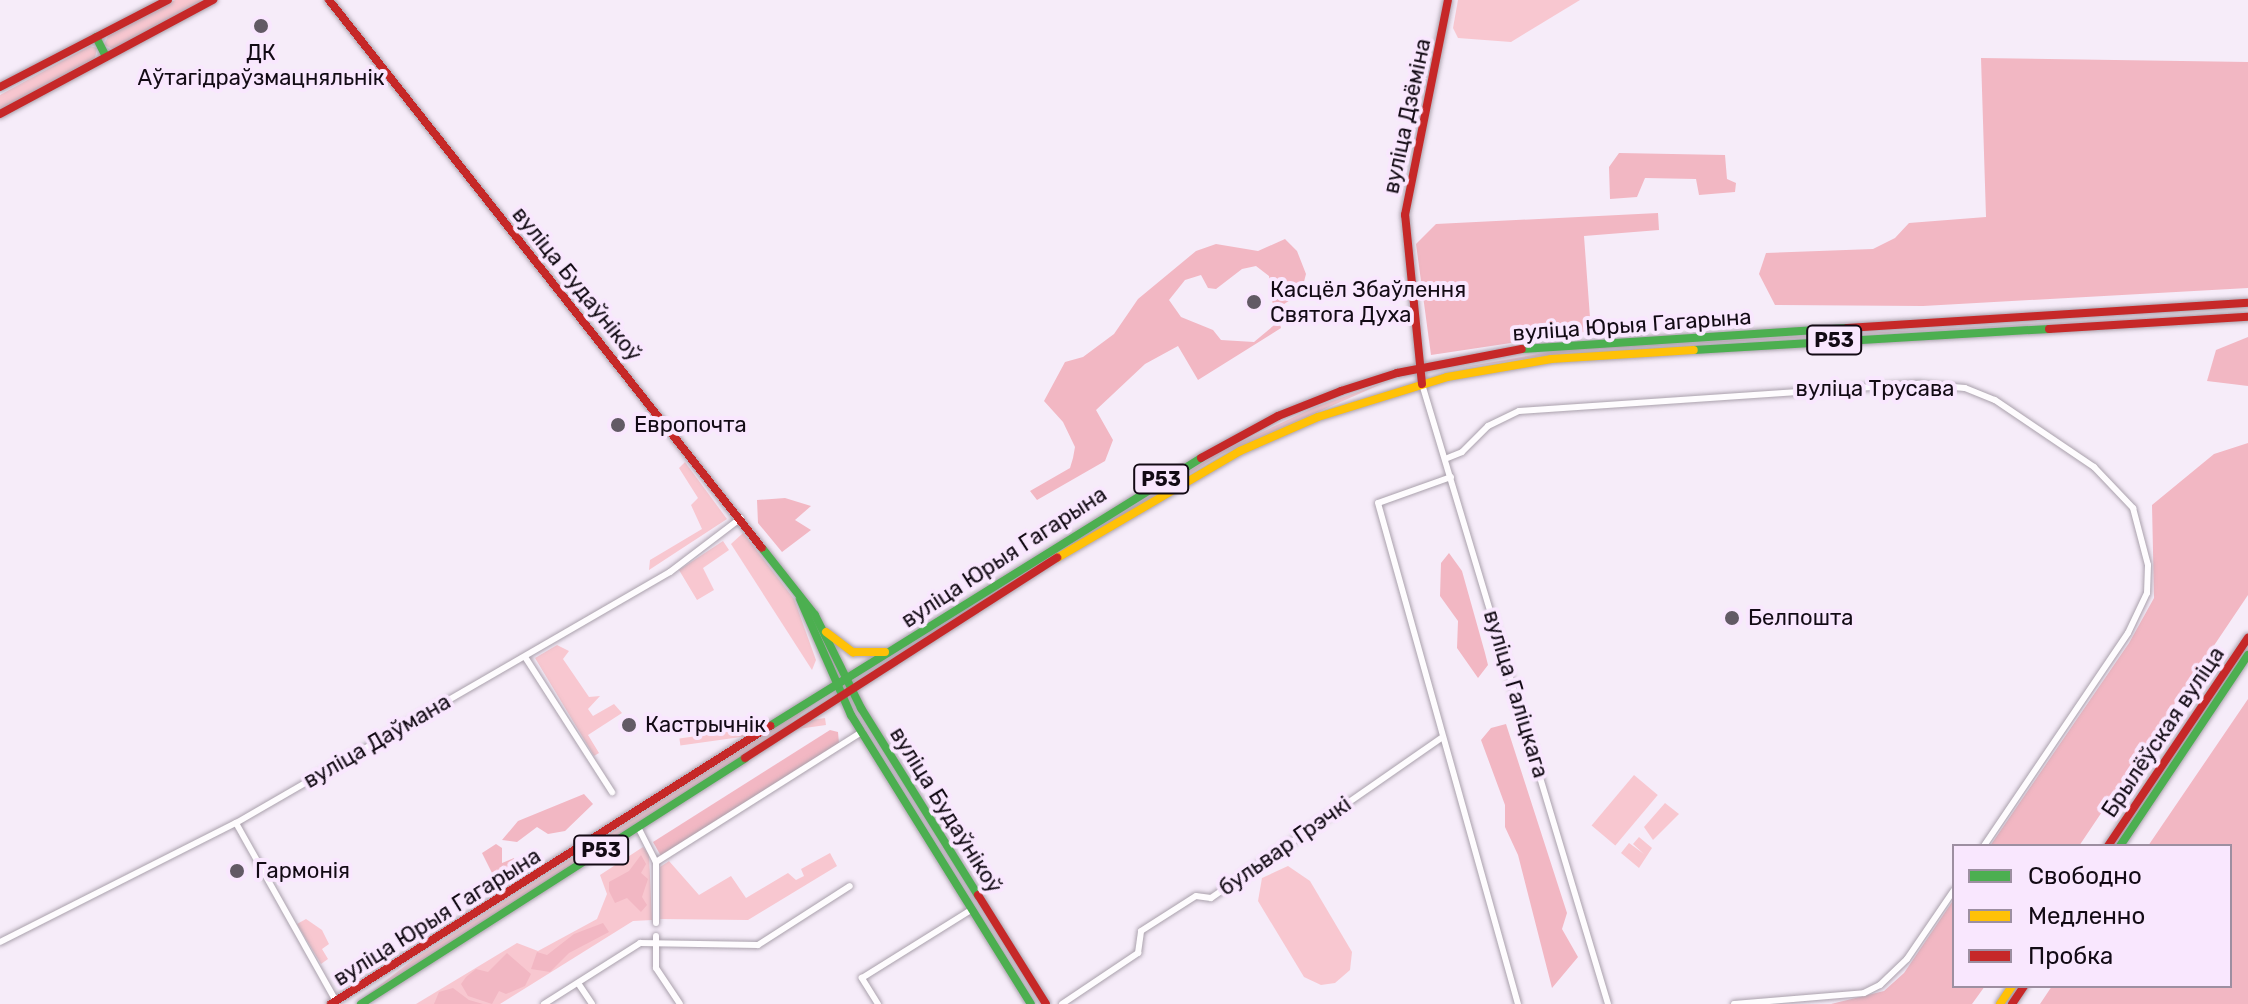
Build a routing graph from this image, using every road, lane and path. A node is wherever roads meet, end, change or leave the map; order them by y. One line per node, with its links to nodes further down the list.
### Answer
1 (168, 0): 5 (main road)
2 (213, 0): 6 (main road)
3 (329, 0): 15 (main road, вуліца Будаўнікоў)
4 (1448, 0): 11 (main road, вуліца Дзёміна)
5 (96, 37): 6 (main road); 7 (main road)
6 (106, 57): 8 (main road)
7 (0, 87)
8 (0, 114)
9 (2248, 303): 11 (main road, вуліца Юрыя Гагарына / Р53)
10 (2248, 317): 12 (main road, вуліца Юрыя Гагарына / Р53)
11 (1419, 369): 12 (main road, вуліца Дзёміна); 19 (main road, вуліца Юрыя Гагарына / Р53)
12 (1422, 384): 13 (street, вуліца Галіцкага); 24 (main road, вуліца Юрыя Гагарына / Р53)
13 (1445, 459): 14 (street, вуліца Галіцкага); 33 (street, вуліца Трусава)
14 (1451, 477): 27 (street); 56 (street, вуліца Галіцкага)
15 (741, 518): 16 (main road, вуліца Будаўнікоў); 21 (street, вуліца Даўмана)
16 (797, 591): 17 (main road, вуліца Будаўнікоў); 23 (main road, вуліца Будаўнікоў)
17 (826, 632): 19 (main road); 22 (main road, вуліца Будаўнікоў)
18 (2248, 638): 20 (main road, Брылёўская вуліца)
19 (888, 652): 22 (main road, вуліца Юрыя Гагарына / Р53)
20 (2244, 655): 34 (main road, Брылёўская вуліца); 35 (main road, Брылёўская вуліца)
21 (525, 657): 28 (street); 31 (street, вуліца Даўмана)
22 (846, 678): 23 (main road, вуліца Юрыя Гагарына / Р53); 24 (main road, вуліца Будаўнікоў)
23 (835, 685): 25 (main road, вуліца Будаўнікоў); 46 (main road, вуліца Юрыя Гагарына / Р53)
24 (852, 691): 25 (main road, вуліца Юрыя Гагарына / Р53); 29 (main road, вуліца Будаўнікоў)
25 (842, 698): 26 (main road, вуліца Будаўнікоў); 32 (main road, вуліца Юрыя Гагарына / Р53)
26 (862, 732): 30 (main road, вуліца Будаўнікоў); 36 (street)
27 (1441, 738): 54 (street, бульвар Грэчкі); 55 (street)
28 (612, 792)
29 (927, 813): 30 (main road); 39 (main road, вуліца Будаўнікоў)
30 (918, 820): 40 (main road, вуліца Будаўнікоў)
31 (236, 823): 43 (street, вуліца Даўмана); 46 (street)
32 (638, 827): 36 (street); 47 (main road, вуліца Юрыя Гагарына / Р53)
33 (1985, 844)
34 (2109, 844)
35 (2121, 844)
36 (656, 862): 41 (street)
37 (850, 886): 42 (street)
38 (1952, 893): 45 (street)
39 (983, 902): 40 (main road); 53 (main road, вуліца Будаўнікоў)
40 (971, 910): 51 (street); 52 (main road, вуліца Будаўнікоў)
41 (656, 923)
42 (656, 939): 44 (street); 50 (street)
43 (0, 942)
44 (578, 983): 48 (street); 49 (street)
45 (1783, 1002): 57 (street)
46 (335, 1003)
47 (361, 1004)
48 (544, 1004)
49 (592, 1004)
50 (680, 1004)
51 (878, 1004)
52 (1031, 1004)
53 (1046, 1004)
54 (1062, 1004)
55 (1518, 1004)
56 (1608, 1004)
57 (1734, 1004)

